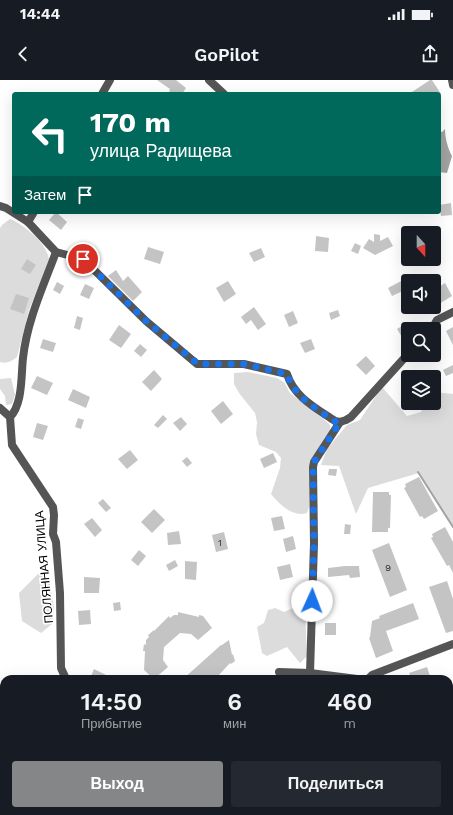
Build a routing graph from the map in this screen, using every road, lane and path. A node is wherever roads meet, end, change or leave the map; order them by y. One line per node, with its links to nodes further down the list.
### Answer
1 (110, 80): 5 (street)
2 (209, 80): 6 (street)
3 (452, 80): 4 (street)
4 (453, 85)
5 (103, 92)
6 (222, 92)
7 (0, 206): 8 (street)
8 (12, 212)
9 (15, 214): 11 (street)
10 (33, 214): 11 (street)
11 (28, 222): 12 (street)
12 (56, 252): 17 (street); 18 (street)
13 (453, 312): 14 (street)
14 (436, 322)
15 (401, 362): 18 (street)
16 (0, 408): 17 (street)
17 (10, 416): 22 (street, ПОЛЯННАЯ УЛИЦА)
18 (340, 422): 21 (street)
19 (453, 644): 24 (street)
20 (279, 672): 21 (street)
21 (310, 673): 23 (street)
22 (64, 675)
23 (326, 675)
24 (372, 675)

